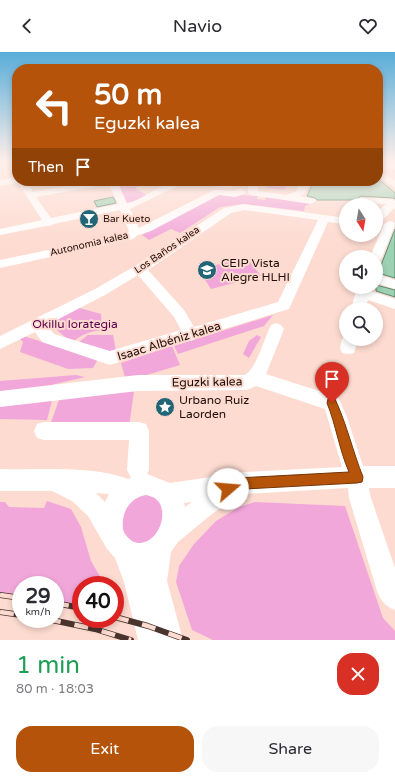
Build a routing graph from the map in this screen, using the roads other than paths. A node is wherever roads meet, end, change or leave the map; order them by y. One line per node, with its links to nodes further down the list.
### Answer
1 (26, 188): 8 (street)
2 (59, 188): 8 (street)
3 (115, 188): 12 (street)
4 (166, 188): 12 (street)
5 (236, 188): 18 (street, Autonomia kalea)
6 (252, 188): 9 (street)
7 (302, 188): 9 (street)
8 (30, 195): 16 (street)
9 (290, 197): 10 (street)
10 (311, 201)
11 (392, 202): 15 (street)
12 (123, 206): 16 (street); 18 (street)
13 (324, 218): 14 (street, Los Baños kalea); 21 (street, Los Baños kalea); 28 (street, Isaac Albéniz kalea)
14 (339, 220)
15 (385, 222): 19 (street)
16 (49, 223): 17 (street)
17 (0, 232)
18 (134, 233): 20 (street, Autonomia kalea)
19 (378, 250)
20 (0, 264)
21 (140, 269): 26 (street, Los Baños kalea); 28 (street)
22 (383, 281): 23 (street)
23 (395, 285)
24 (372, 294): 25 (street)
25 (395, 304)
26 (38, 324): 28 (street, Isaac Albéniz kalea); 29 (street, Los Baños kalea)
27 (276, 329): 30 (street)
28 (191, 335)
29 (0, 343)
30 (254, 378): 31 (street, Eguzki kalea); 34 (street, Eguzki kalea)
31 (0, 399)
32 (44, 431): 33 (street)
33 (138, 470)
34 (357, 477): 35 (street); 38 (street); 43 (street)
35 (395, 477)
36 (0, 480): 37 (street)
37 (53, 481): 39 (street); 42 (street)
38 (237, 484): 40 (street); 41 (street)
39 (128, 490): 40 (street); 42 (street)
40 (168, 494): 41 (street)
41 (165, 540): 42 (street); 44 (street)
42 (119, 543): 44 (street)
43 (395, 597)
44 (154, 623): 45 (street)
45 (169, 640)

